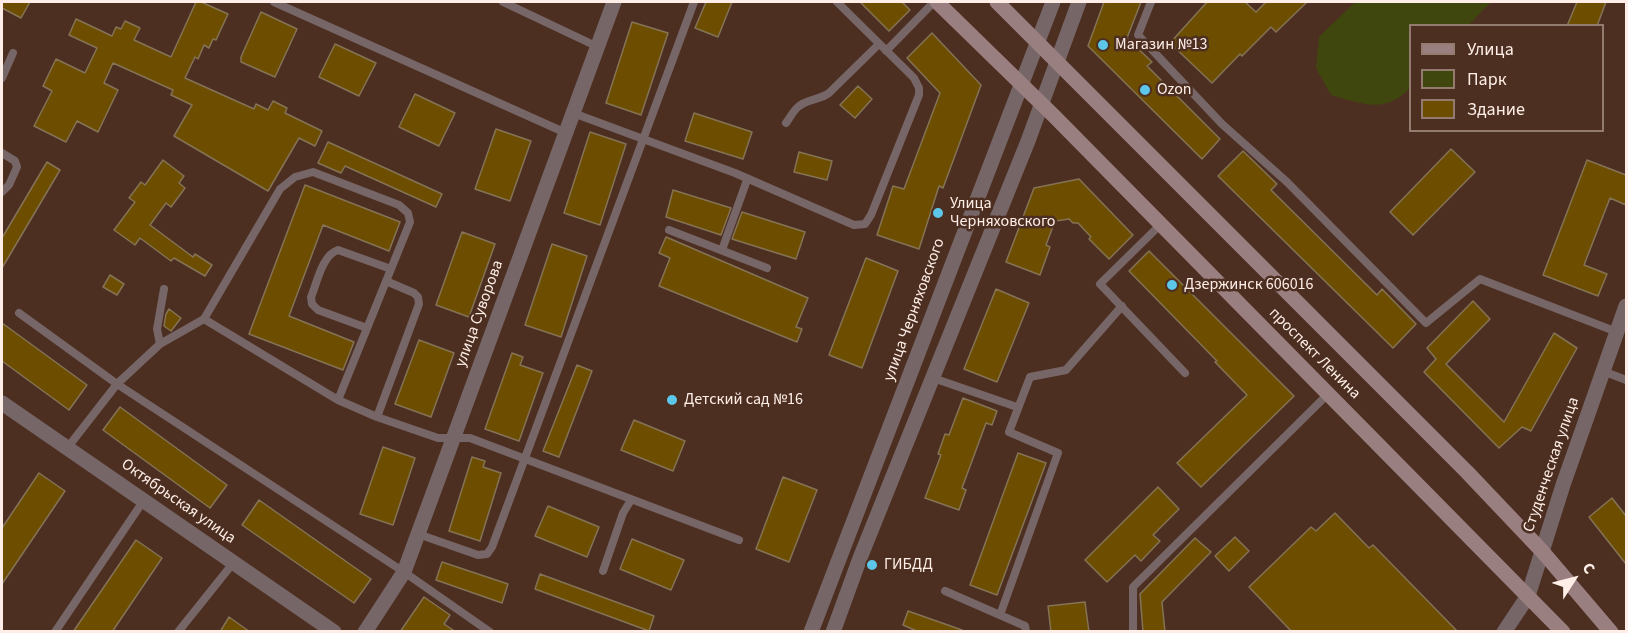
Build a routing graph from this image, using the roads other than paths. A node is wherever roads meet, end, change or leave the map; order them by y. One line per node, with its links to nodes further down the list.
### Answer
1 (274, 2): 22 (lane)
2 (503, 2): 13 (lane)
3 (615, 2): 13 (street, улица Суворова)
4 (694, 2): 23 (lane)
5 (837, 2): 12 (lane)
6 (935, 2): 14 (lane); 18 (main road, проспект Ленина)
7 (998, 2): 11 (main road, проспект Ленина)
8 (1053, 2): 11 (street, улица Черняховского)
9 (1079, 2): 16 (street)
10 (1151, 2): 39 (lane)
11 (1038, 42): 16 (main road, проспект Ленина); 18 (street, улица Черняховского)
12 (879, 44): 14 (lane); 21 (lane)
13 (598, 47): 20 (street, улица Суворова)
14 (886, 51): 25 (lane)
15 (13, 53): 17 (lane)
16 (1057, 62): 19 (street); 58 (main road, проспект Ленина)
17 (2, 78)
18 (1021, 85): 19 (main road, проспект Ленина); 70 (street, улица Черняховского)
19 (1041, 105): 27 (main road, проспект Ленина); 43 (street)
20 (573, 113): 22 (street, улица Суворова); 23 (lane)
21 (786, 123)
22 (566, 133): 51 (street, улица Суворова)
23 (645, 140): 25 (lane); 53 (lane)
24 (2, 153): 26 (lane)
25 (747, 180): 29 (lane)
26 (2, 192)
27 (1160, 225): 34 (lane); 46 (main road, проспект Ленина)
28 (669, 230): 29 (lane)
29 (722, 250): 30 (lane)
30 (767, 268)
31 (391, 269): 32 (lane); 37 (lane); 38 (lane)
32 (386, 281): 38 (lane); 50 (lane)
33 (164, 289): 40 (lane)
34 (1122, 306): 42 (lane); 49 (lane)
35 (1626, 306): 39 (street, Студенческая улица)
36 (19, 313): 45 (lane)
37 (204, 319): 40 (lane); 47 (lane)
38 (368, 328): 47 (lane)
39 (1617, 332): 41 (street, Студенческая улица)
40 (160, 344): 45 (lane)
41 (1603, 371): 44 (lane); 58 (street, Студенческая улица)
42 (1185, 373)
43 (933, 378): 49 (lane); 71 (street)
44 (1626, 380)
45 (117, 384): 52 (lane); 61 (lane)
46 (1328, 394): 63 (main road, проспект Ленина); 73 (lane)
47 (338, 400): 50 (lane)
48 (2, 403): 52 (street, Октябрьская улица)
49 (1017, 407): 64 (lane)
50 (377, 417): 51 (lane)
51 (454, 438): 53 (lane); 56 (street, улица Суворова)
52 (68, 447): 54 (street, Октябрьская улица)
53 (525, 459): 55 (lane); 56 (lane)
54 (144, 500): 59 (street, Октябрьская улица); 65 (lane)
55 (632, 500): 57 (lane); 60 (lane)
56 (418, 534): 61 (street, улица Суворова)
57 (740, 540)
58 (1542, 551): 63 (street, Студенческая улица); 76 (main road, проспект Ленина)
59 (234, 562): 66 (lane); 67 (street, Октябрьская улица)
60 (603, 571)
61 (404, 572): 68 (street, улица Суворова); 69 (lane)
62 (945, 591): 64 (lane)
63 (1528, 596): 74 (street, Студенческая улица); 75 (main road, проспект Ленина)
64 (1000, 615): 72 (lane)
65 (55, 632)
66 (178, 632)
67 (334, 632)
68 (365, 632)
69 (490, 632)
70 (811, 632)
71 (833, 632)
72 (1026, 632)
73 (1133, 632)
74 (1504, 632)
75 (1563, 632)
76 (1611, 632)

